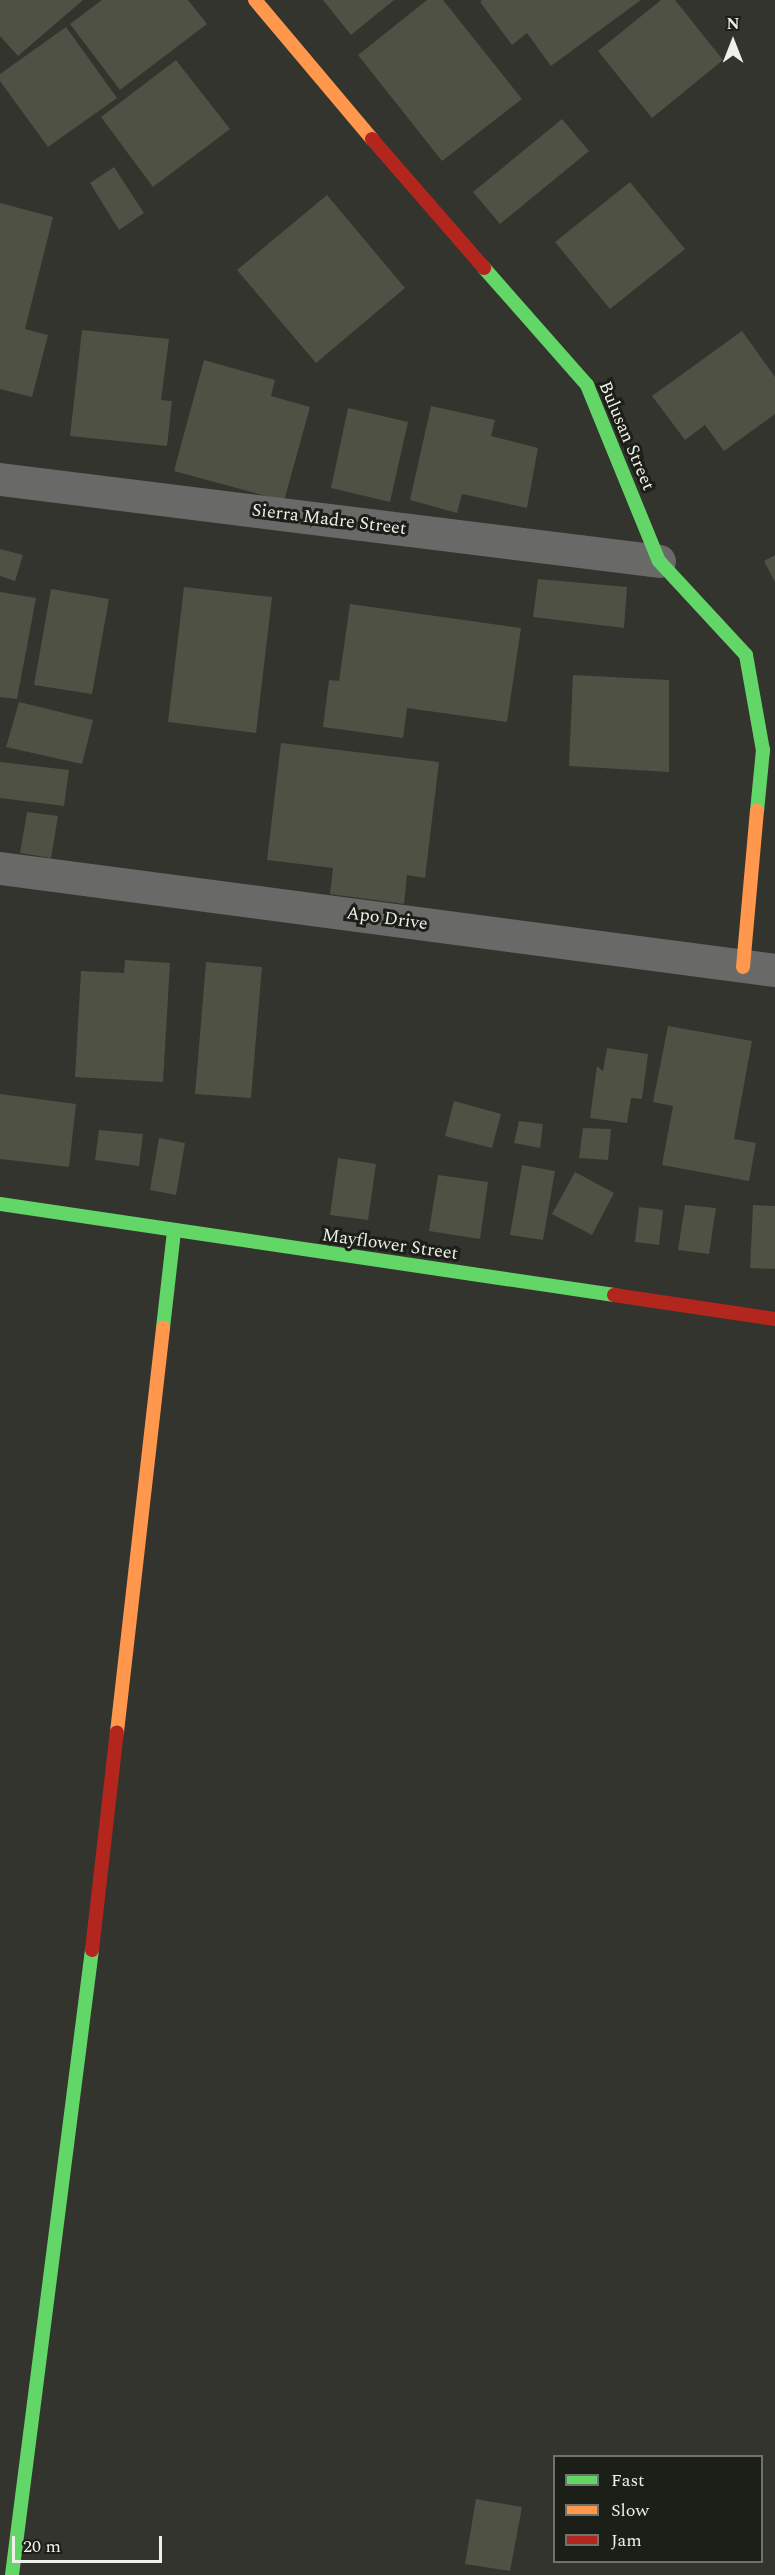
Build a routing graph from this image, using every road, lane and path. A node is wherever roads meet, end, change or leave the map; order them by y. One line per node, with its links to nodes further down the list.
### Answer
1 (255, 0): 3 (street, Bulusan Street)
2 (0, 480): 3 (street, Sierra Madre Street)
3 (659, 561): 5 (street, Bulusan Street)
4 (0, 868): 5 (street, Apo Drive)
5 (743, 967): 6 (street, Apo Drive)
6 (775, 970)
7 (0, 1204): 8 (street, Mayflower Street)
8 (174, 1232): 9 (street, Mayflower Street); 10 (street)
9 (775, 1319)
10 (12, 2575)

